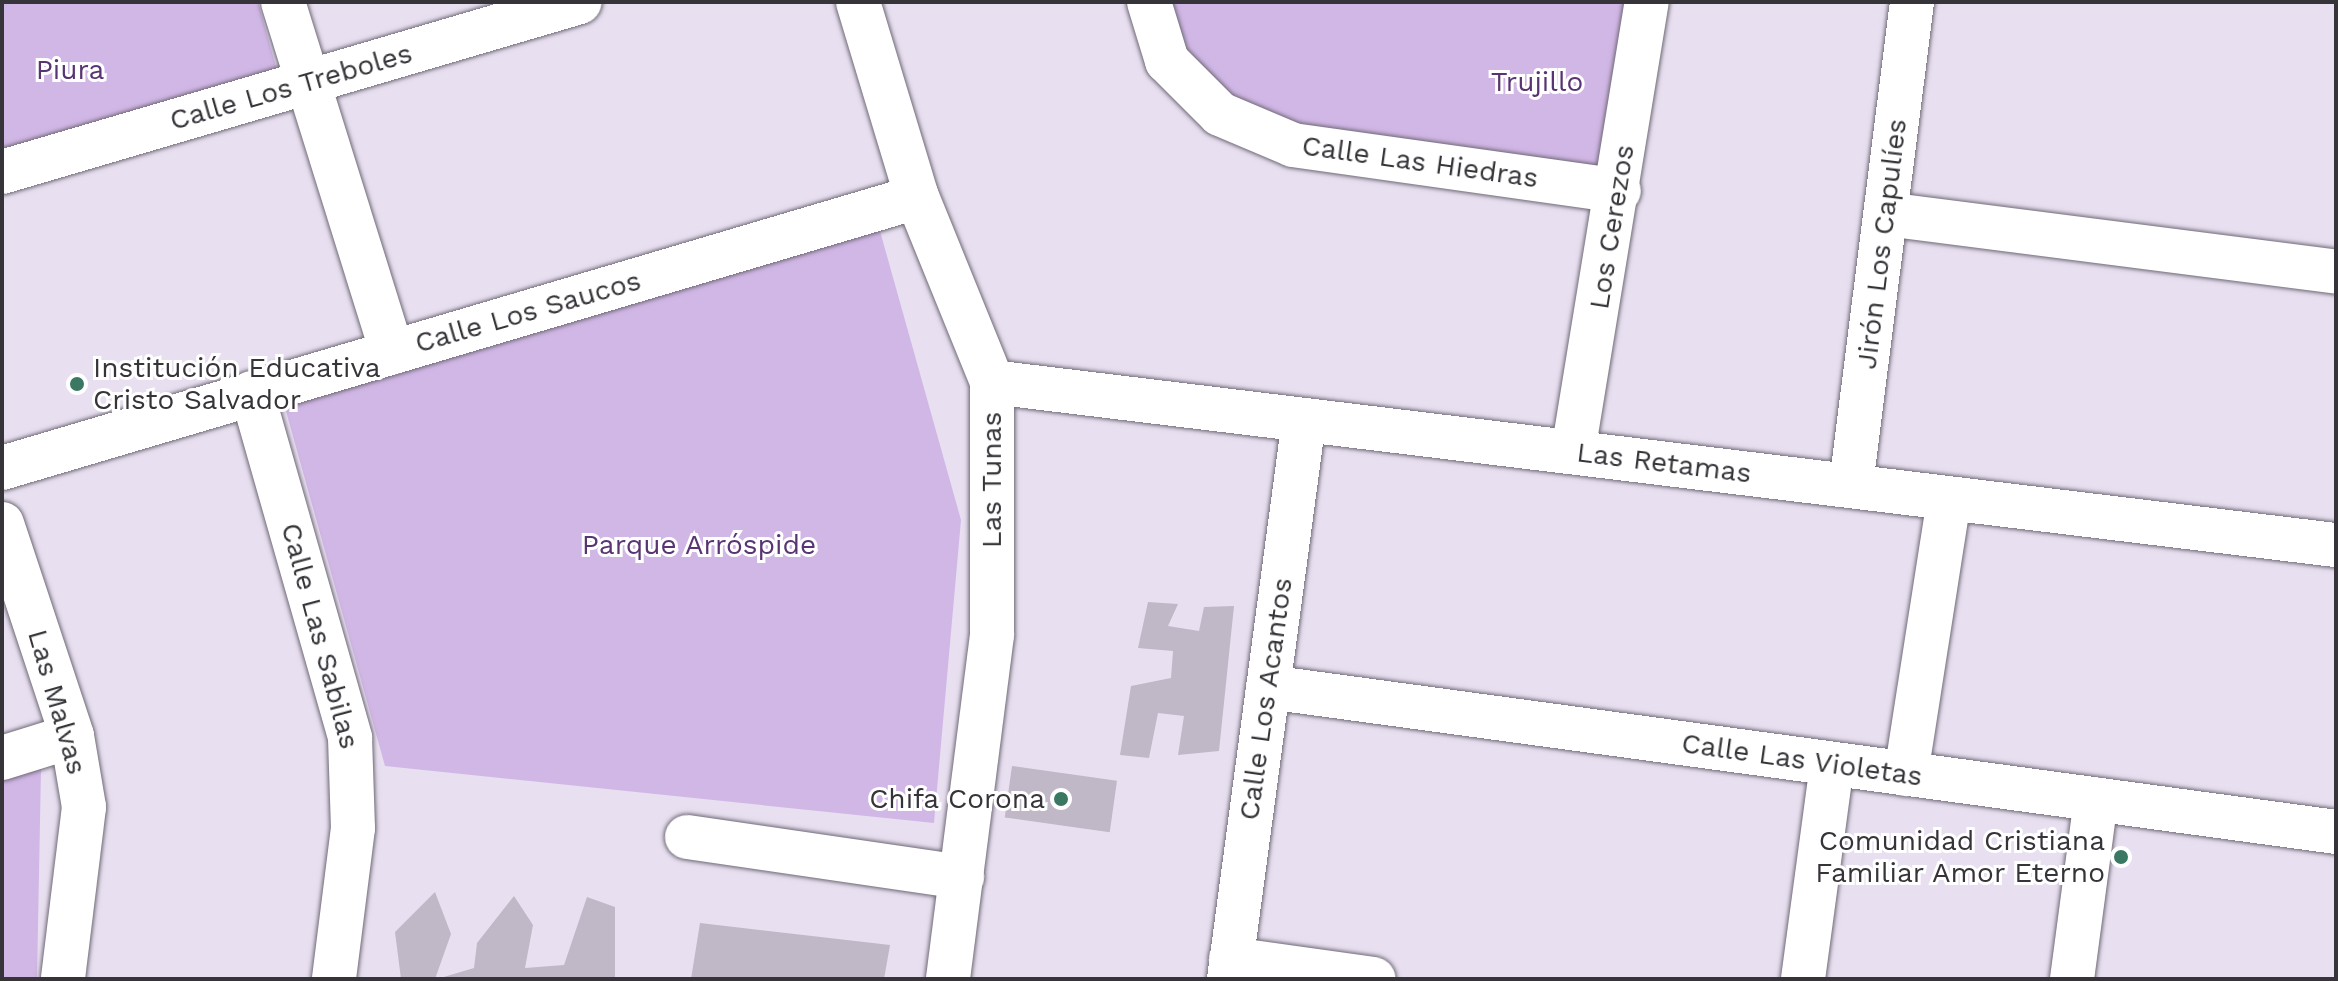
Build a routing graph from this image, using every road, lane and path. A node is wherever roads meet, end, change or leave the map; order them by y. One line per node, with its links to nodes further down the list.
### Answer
1 (283, 2): 7 (street)
2 (858, 2): 10 (street, Las Tunas)
3 (1149, 2): 9 (street, Calle Las Hiedras)
4 (1647, 2): 9 (street, Los Cerezos)
5 (1912, 2): 11 (street, Jirón Los Capulíes)
6 (570, 4): 7 (street, Calle Los Treboles)
7 (308, 82): 8 (street, Calle Los Treboles); 13 (street)
8 (2, 172)
9 (1619, 191): 17 (street, Los Cerezos)
10 (917, 197): 13 (street, Calle Los Saucos); 14 (street, Las Tunas)
11 (1886, 214): 12 (street); 19 (street, Jirón Los Capulíes)
12 (2336, 272)
13 (392, 352): 15 (street, Calle Los Saucos)
14 (992, 382): 16 (street, Las Retamas); 31 (street, Las Tunas)
15 (252, 393): 18 (street, Calle Los Saucos); 34 (street, Calle Las Sabilas)
16 (1304, 420): 17 (street, Las Retamas); 23 (street, Calle Los Acantos)
17 (1573, 452): 19 (street, Las Retamas)
18 (2, 468)
19 (1851, 485): 20 (street, Las Retamas)
20 (1949, 499): 22 (street, Las Retamas); 27 (street)
21 (2, 524): 24 (street, Las Malvas)
22 (2336, 545)
23 (1268, 687): 26 (street, Calle Las Violetas); 32 (street, Calle Los Acantos)
24 (72, 736): 25 (street); 33 (street, Las Malvas)
25 (2, 758)
26 (1832, 764): 27 (street, Calle Las Violetas); 37 (street)
27 (1906, 774): 28 (street, Calle Las Violetas)
28 (2096, 800): 29 (street, Calle Las Violetas); 38 (street)
29 (2336, 832)
30 (687, 837): 31 (street)
31 (962, 877): 35 (street, Las Tunas)
32 (1230, 969): 36 (street)
33 (63, 979)
34 (334, 979)
35 (948, 979)
36 (1374, 979)
37 (1803, 979)
38 (2072, 979)

